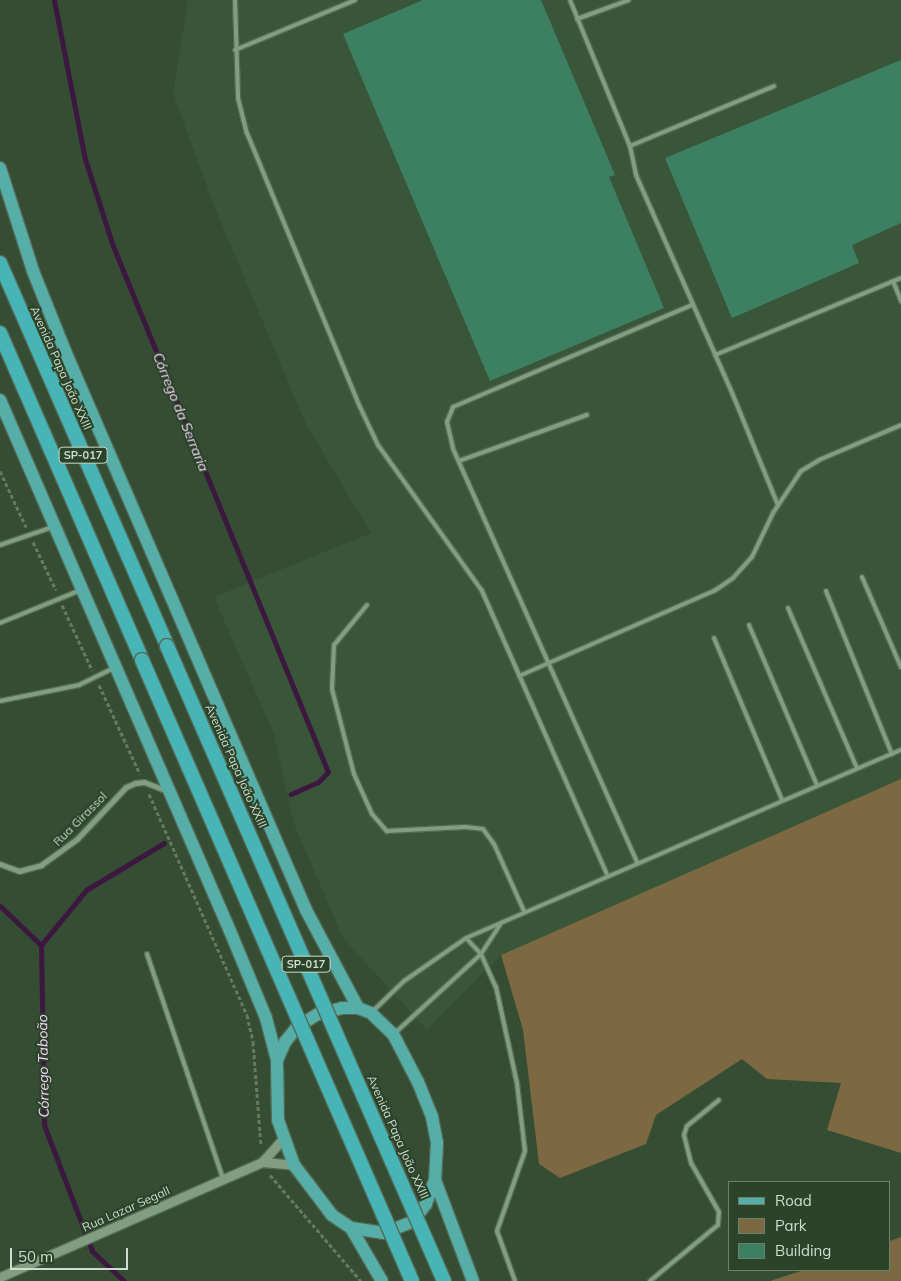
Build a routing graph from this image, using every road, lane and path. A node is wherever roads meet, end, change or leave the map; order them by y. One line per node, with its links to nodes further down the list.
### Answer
1 (235, 0): 6 (lane)
2 (355, 0): 6 (lane)
3 (570, 0): 5 (lane)
4 (629, 0): 5 (lane)
5 (578, 19): 8 (lane)
6 (235, 50): 38 (lane)
7 (774, 86): 8 (lane)
8 (630, 146): 14 (lane)
9 (0, 168): 56 (main road, Avenida Papa João XXIII)
10 (0, 263): 71 (highway, Avenida Papa João XXIII / SP-017, bridge)
11 (901, 278): 12 (lane)
12 (893, 282): 13 (lane); 16 (lane)
13 (901, 301)
14 (692, 305): 16 (lane); 20 (lane)
15 (0, 333): 70 (highway, SP-017, bridge)
16 (715, 356): 22 (lane)
17 (0, 400): 23 (main road)
18 (587, 415): 20 (lane)
19 (901, 425): 22 (lane)
20 (459, 461): 35 (lane)
21 (0, 471): 24 (path)
22 (778, 505): 35 (lane)
23 (55, 526): 24 (lane); 27 (main road)
24 (30, 535): 25 (lane); 29 (path)
25 (0, 545)
26 (862, 577): 37 (lane)
27 (83, 590): 29 (lane); 36 (main road)
28 (826, 591): 42 (lane)
29 (59, 598): 32 (lane); 39 (path)
30 (367, 605): 51 (lane)
31 (788, 608): 43 (lane)
32 (0, 623)
33 (749, 625): 45 (lane)
34 (714, 638): 47 (lane)
35 (550, 662): 38 (lane); 48 (lane)
36 (118, 666): 39 (lane); 46 (main road)
37 (901, 666)
38 (519, 676): 50 (lane)
39 (95, 677): 40 (lane); 44 (path)
40 (0, 701)
41 (901, 750): 42 (lane)
42 (892, 754): 43 (lane)
43 (856, 768): 45 (lane)
44 (144, 782): 46 (street); 49 (street, Rua Girassol); 62 (path)
45 (817, 785): 47 (lane)
46 (172, 793): 59 (main road)
47 (782, 800): 48 (lane)
48 (637, 862): 50 (lane)
49 (0, 864)
50 (607, 874): 51 (lane)
51 (524, 911): 52 (lane)
52 (501, 923): 53 (lane); 55 (lane)
53 (466, 938): 55 (lane); 57 (lane)
54 (146, 954): 64 (lane)
55 (481, 954): 58 (lane); 73 (lane)
56 (358, 1008): 57 (main road); 59 (main road)
57 (372, 1013): 58 (main road)
58 (393, 1034): 65 (main road)
59 (277, 1060): 61 (main road)
60 (719, 1100): 74 (lane)
61 (283, 1139): 62 (street, Rua Lazar Segall); 63 (main road)
62 (262, 1162): 63 (street); 64 (street, Rua Lazar Segall); 68 (path)
63 (294, 1166): 66 (main road)
64 (224, 1179): 67 (street, Rua Lazar Segall)
65 (435, 1180): 66 (main road); 72 (main road, Avenida Papa João XXIII)
66 (351, 1228): 69 (main road)
67 (0, 1277)
68 (361, 1281)
69 (382, 1281)
70 (412, 1281)
71 (444, 1281)
72 (473, 1281)
73 (515, 1281)
74 (650, 1281)

